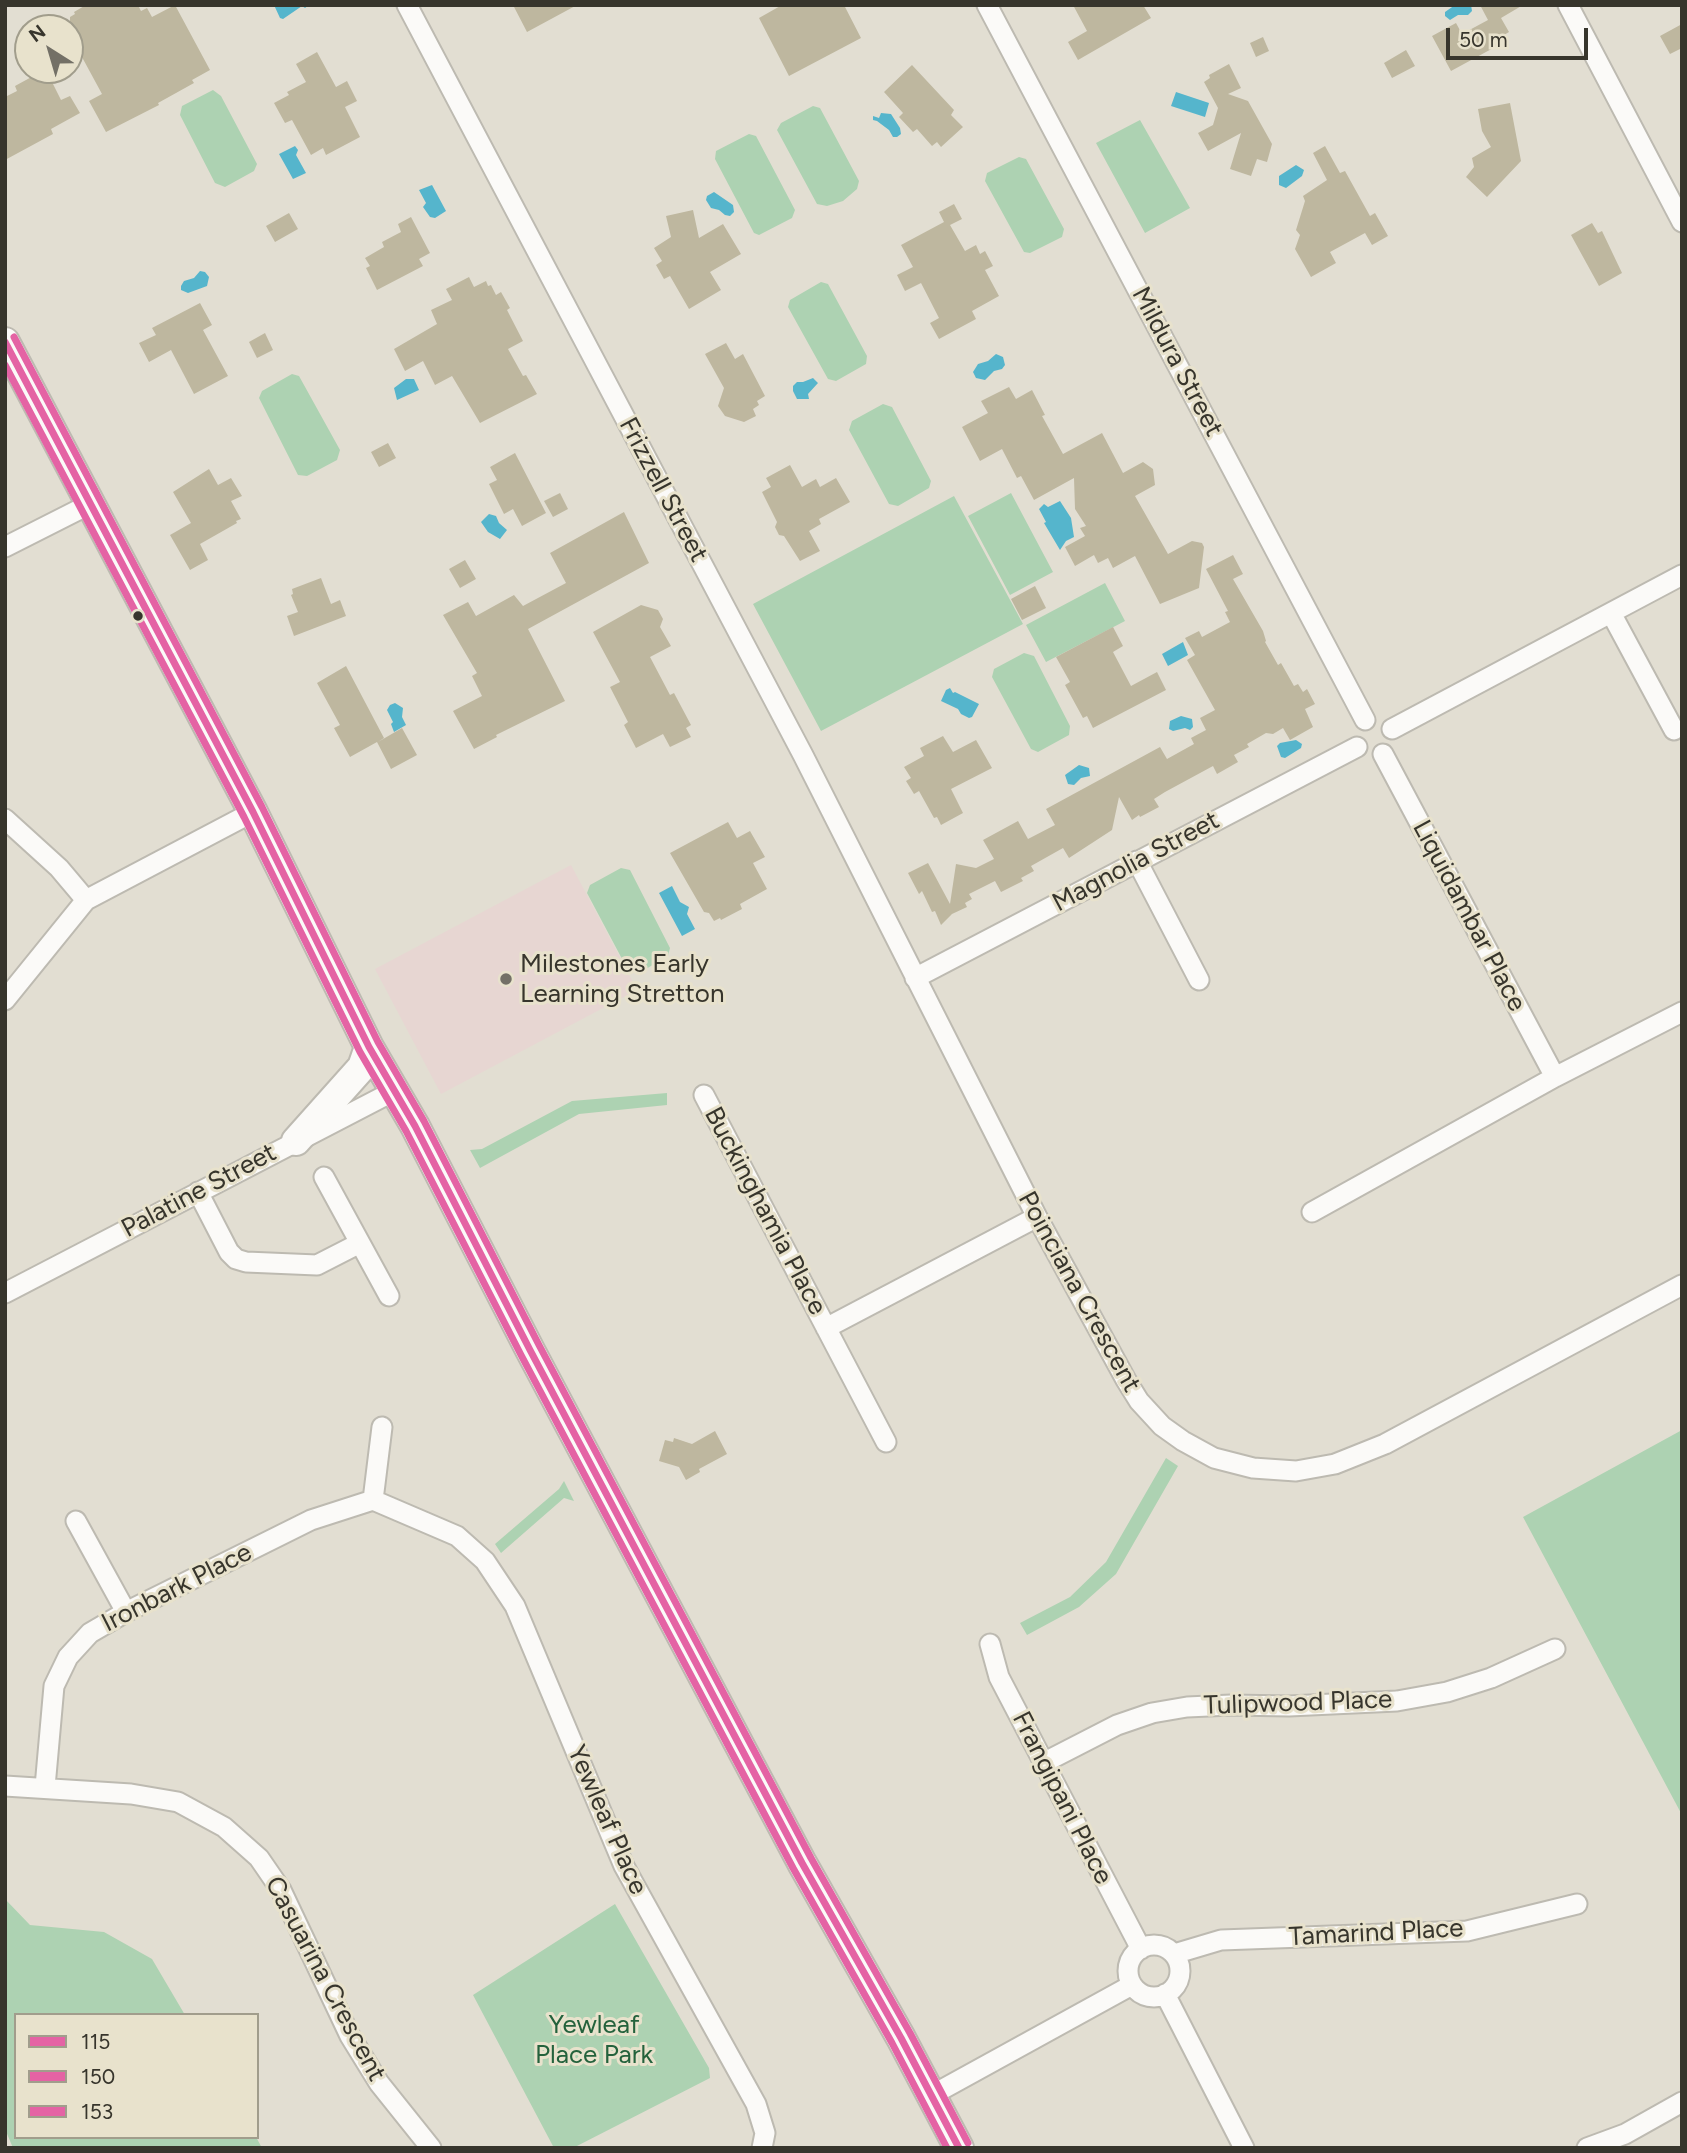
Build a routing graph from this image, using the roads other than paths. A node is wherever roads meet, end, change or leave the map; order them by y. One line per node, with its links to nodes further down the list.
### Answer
1 (407, 5): 19 (street, Frizzell Street)
2 (987, 5): 10 (street, Mildura Street)
3 (1568, 5): 4 (street)
4 (1682, 222)
5 (5, 342): 6 (main road)
6 (90, 504): 7 (street); 15 (main road)
7 (5, 547)
8 (1682, 575): 9 (street)
9 (1611, 613): 11 (street); 12 (street)
10 (1365, 720): 11 (street); 13 (street)
11 (1392, 729): 14 (street)
12 (1674, 730)
13 (1357, 747): 14 (street); 17 (street, Magnolia Street)
14 (1382, 754): 24 (street, Liquidambar Place)
15 (253, 812): 18 (street); 23 (main road)
16 (5, 819): 18 (street)
17 (1137, 862): 19 (street, Magnolia Street); 20 (street)
18 (86, 900): 21 (street)
19 (915, 978): 31 (street, Poinciana Crescent)
20 (1199, 980)
21 (5, 1000)
22 (1682, 1012): 24 (street)
23 (369, 1047): 25 (main road); 27 (main road)
24 (1555, 1077): 30 (street)
25 (394, 1091): 27 (street, Palatine Street); 52 (main road)
26 (704, 1095): 36 (street, Buckinghamia Place)
27 (296, 1140): 29 (street, Palatine Street)
28 (324, 1177): 32 (street)
29 (198, 1192): 32 (street); 34 (street, Palatine Street)
30 (1312, 1212)
31 (1037, 1217): 33 (street, Poinciana Crescent); 36 (street, Buckinghamia Place)
32 (360, 1243): 35 (street)
33 (1682, 1285)
34 (5, 1293)
35 (389, 1296)
36 (826, 1328): 38 (street, Buckinghamia Place)
37 (382, 1427): 39 (street)
38 (886, 1442)
39 (373, 1500): 41 (street, Ironbark Place); 55 (street, Yewleaf Place)
40 (76, 1521): 41 (street)
41 (126, 1612): 46 (street, Ironbark Place)
42 (990, 1644): 44 (street, Frangipani Place)
43 (1555, 1648): 44 (street, Tulipwood Place)
44 (1043, 1763): 48 (street, Frangipani Place)
45 (5, 1786): 46 (street, Casuarina Crescent)
46 (45, 1787): 54 (street, Casuarina Crescent)
47 (1577, 1904): 49 (street, Tamarind Place)
48 (1141, 1949): 49 (street); 50 (street)
49 (1174, 1954): 51 (street)
50 (1132, 1985): 51 (street); 52 (street)
51 (1165, 1994): 57 (street)
52 (932, 2095): 56 (main road)
53 (1682, 2102): 58 (street)
54 (431, 2148)
55 (762, 2148)
56 (959, 2148)
57 (1244, 2148)
58 (1587, 2148)

